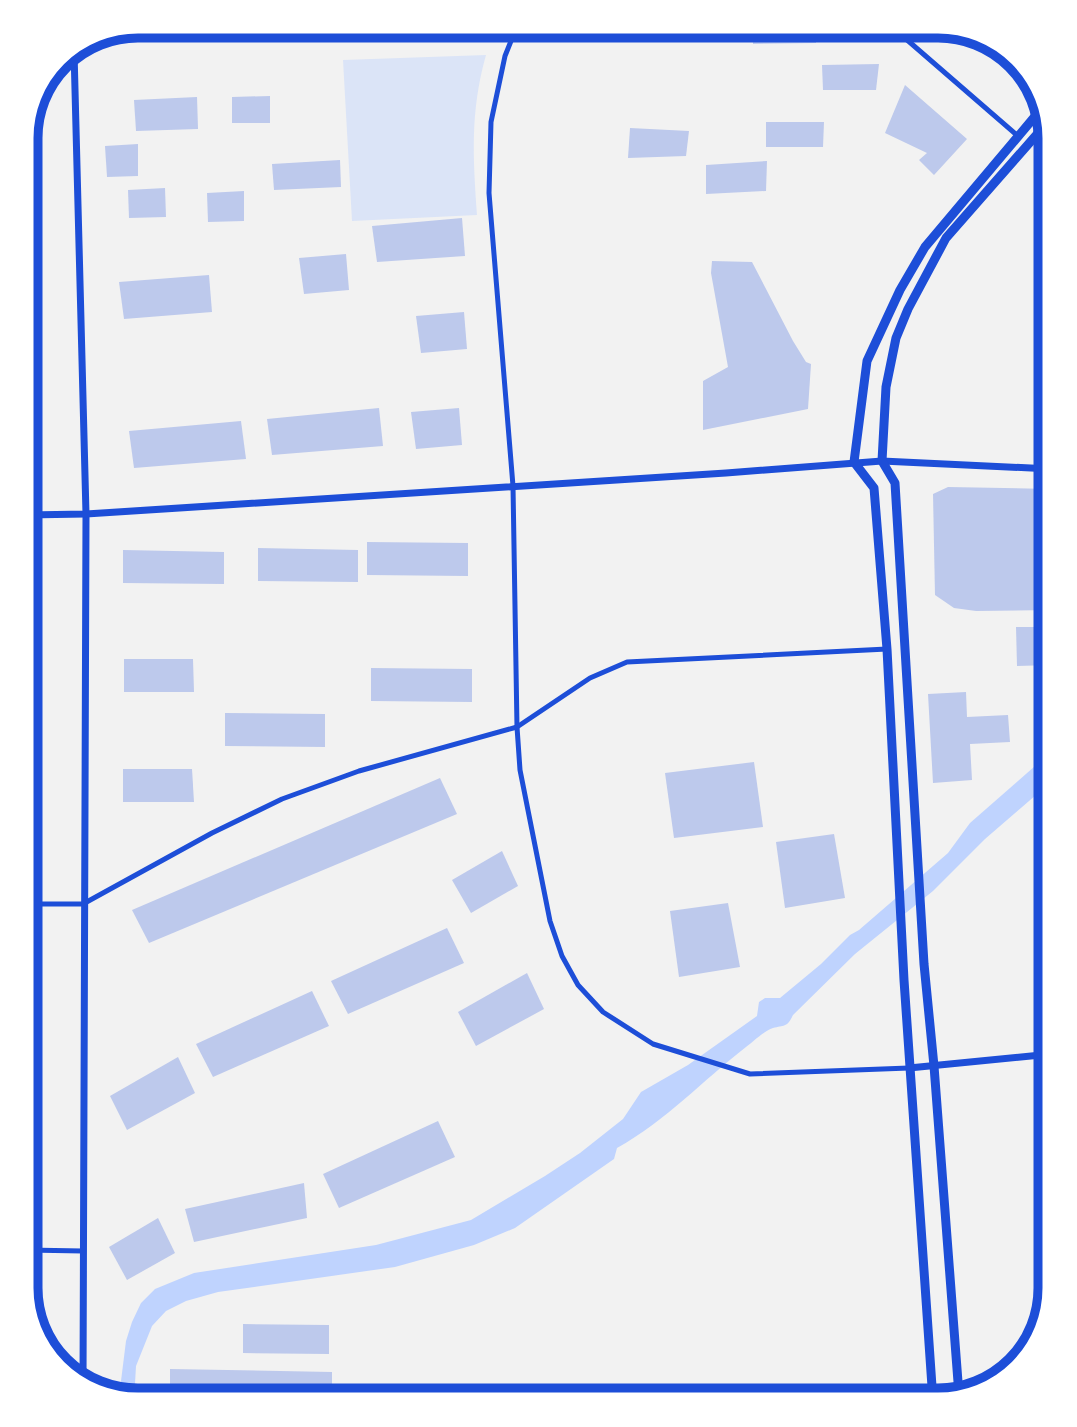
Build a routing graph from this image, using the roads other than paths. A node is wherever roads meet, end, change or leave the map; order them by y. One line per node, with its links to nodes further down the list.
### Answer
1 (511, 38): 10 (street)
2 (906, 39): 6 (street)
3 (74, 62): 12 (street)
4 (1036, 115): 6 (main road)
5 (1038, 133): 7 (main road)
6 (1018, 136): 8 (main road)
7 (882, 461): 8 (street); 9 (street); 18 (main road)
8 (853, 462): 10 (street); 13 (main road)
9 (1038, 468)
10 (513, 486): 12 (street); 14 (street)
11 (39, 514): 12 (street)
12 (86, 514): 16 (street)
13 (887, 649): 14 (street); 19 (main road)
14 (517, 727): 16 (street); 19 (street)
15 (38, 904): 16 (street)
16 (83, 904): 21 (street)
17 (1038, 1055): 18 (street)
18 (934, 1066): 19 (street); 23 (main road)
19 (909, 1068): 24 (main road)
20 (38, 1251): 21 (street)
21 (83, 1251): 22 (street)
22 (83, 1372)
23 (958, 1386)
24 (932, 1388)

